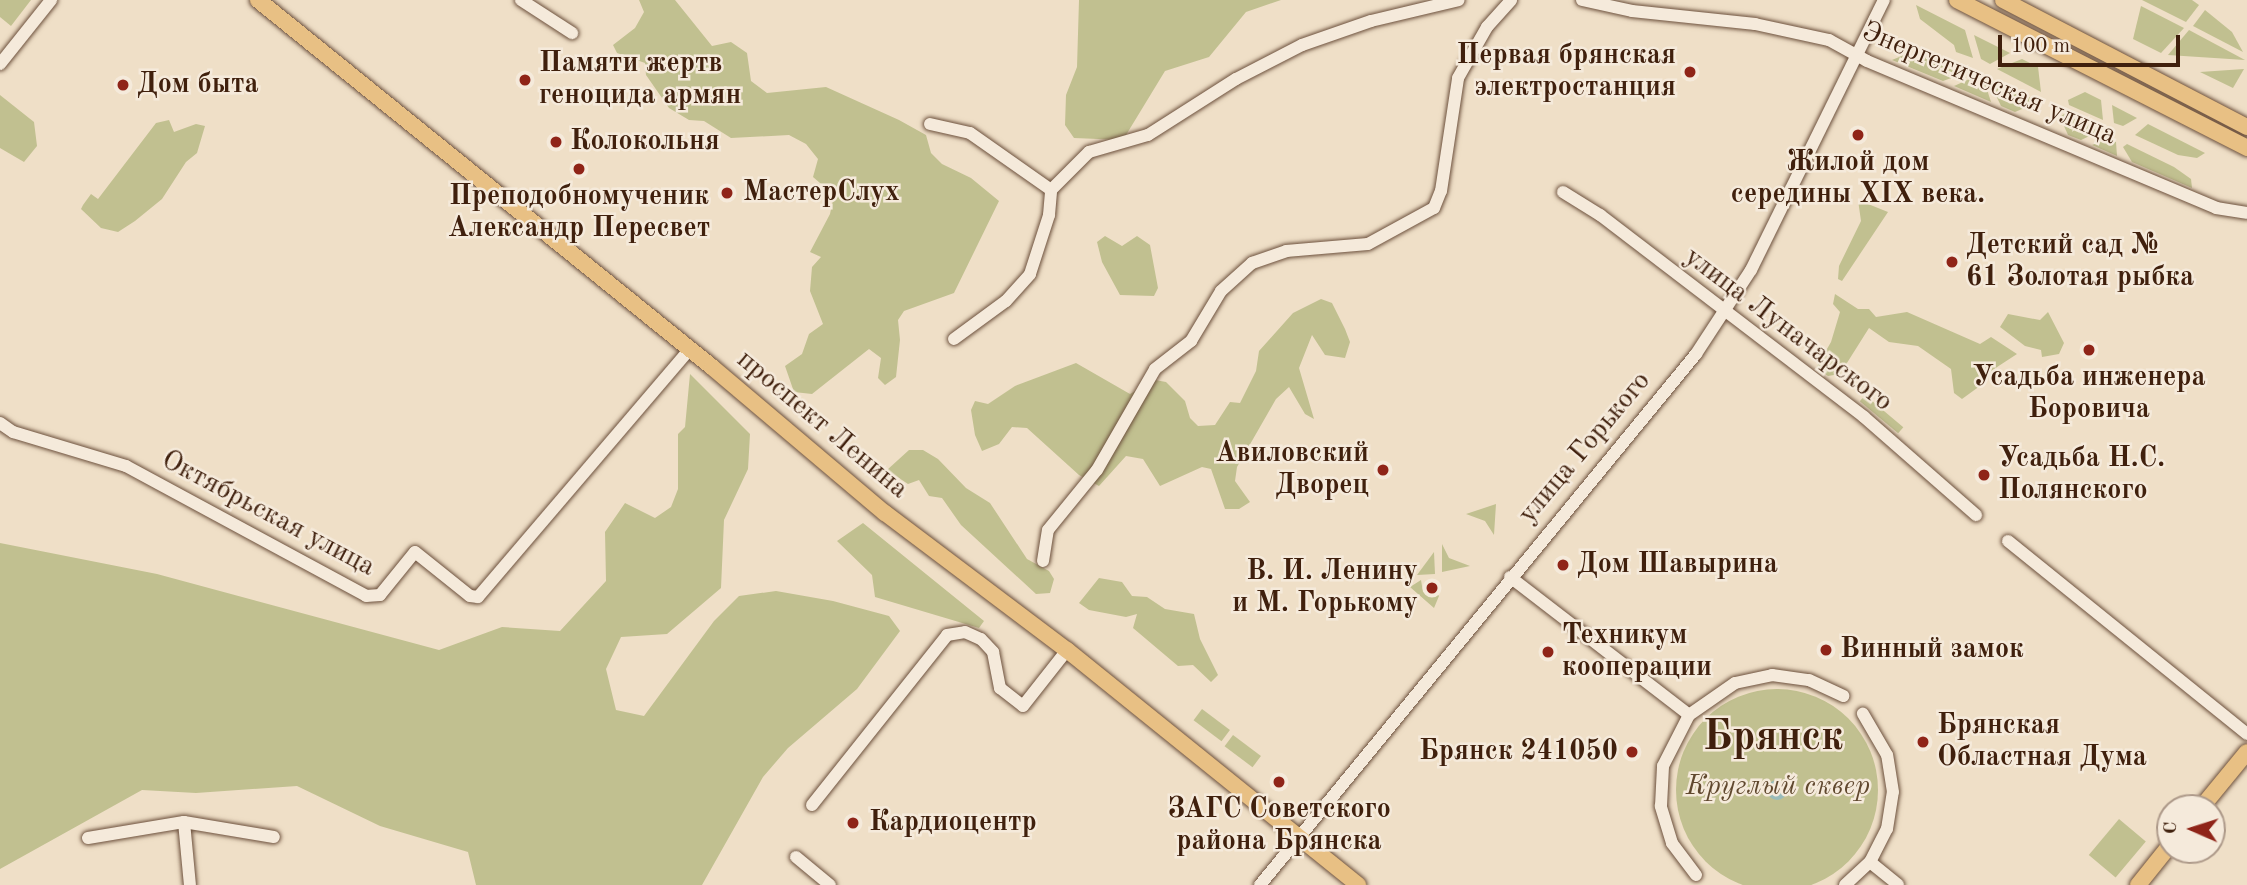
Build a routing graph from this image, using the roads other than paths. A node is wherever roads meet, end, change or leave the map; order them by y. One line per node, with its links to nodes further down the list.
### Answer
1 (51, 0): 12 (street)
2 (258, 0): 21 (main road, проспект Ленина)
3 (521, 0): 10 (street)
4 (1458, 0): 16 (street)
5 (1511, 0): 25 (street)
6 (1582, 0): 11 (street, Энергетическая улица)
7 (1884, 0): 11 (street, улица Горького)
8 (1957, 0): 15 (main road)
9 (2003, 0): 14 (main road)
10 (572, 33)
11 (1857, 56): 18 (street, Энергетическая улица); 19 (street, улица Горького)
12 (0, 64)
13 (930, 124): 16 (street)
14 (2247, 127)
15 (2247, 148)
16 (1051, 190): 20 (street)
17 (1563, 192): 19 (street, улица Луначарского)
18 (2247, 213)
19 (1723, 311): 23 (street, улица Луначарского); 26 (street, улица Горького)
20 (954, 339)
21 (690, 349): 22 (street, Октябрьская улица); 27 (main road, проспект Ленина)
22 (0, 423)
23 (1976, 515)
24 (2008, 541): 31 (street)
25 (1043, 561)
26 (1510, 577): 30 (street); 36 (street, улица Горького)
27 (1067, 650): 34 (street); 36 (main road, проспект Ленина)
28 (1843, 696): 30 (street)
29 (1863, 713): 40 (street)
30 (1689, 715): 42 (street)
31 (2247, 734)
32 (2247, 752): 33 (main road)
33 (2212, 794)
34 (812, 805)
35 (184, 822): 37 (street); 38 (street); 43 (street)
36 (1299, 835): 45 (street, улица Горького); 46 (main road, проспект Ленина)
37 (274, 837)
38 (88, 838)
39 (796, 857): 44 (street)
40 (1870, 862): 47 (street); 48 (street)
41 (2156, 862): 49 (main road)
42 (1696, 875)
43 (190, 885)
44 (830, 885)
45 (1260, 885)
46 (1358, 885)
47 (1845, 885)
48 (1898, 885)
49 (2138, 885)

